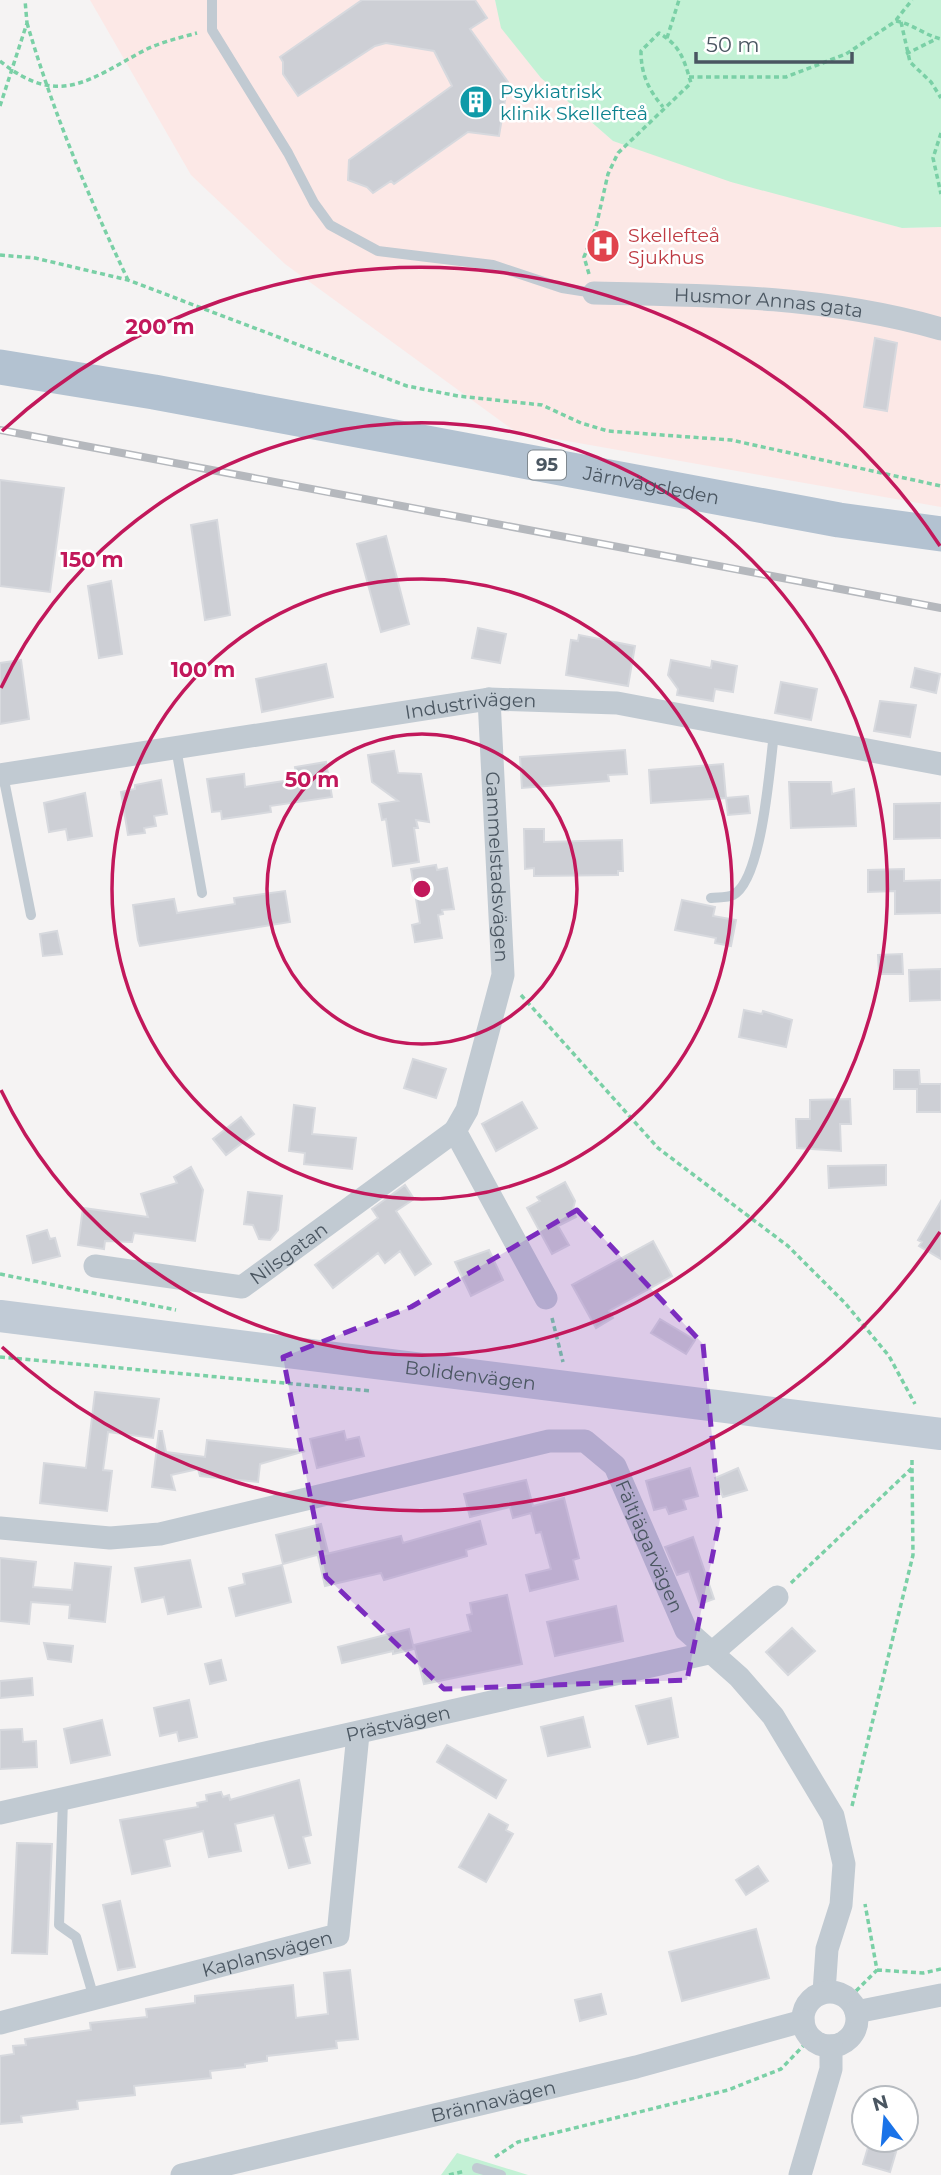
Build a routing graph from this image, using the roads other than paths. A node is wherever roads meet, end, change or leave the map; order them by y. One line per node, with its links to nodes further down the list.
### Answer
1 (212, 0): 2 (lane)
2 (594, 293): 3 (street, Husmor Annas gata)
3 (941, 329)
4 (0, 351): 6 (main road, Järnvägsleden / 95)
5 (0, 367): 6 (main road, Järnvägsleden / 95)
6 (154, 392): 7 (main road, Järnvägsleden / 95)
7 (941, 534)
8 (489, 699): 9 (street, Industrivägen); 10 (street, Industrivägen); 16 (street, Gammelstadsvägen)
9 (774, 733): 11 (street, Industrivägen); 14 (lane)
10 (176, 748): 12 (street, Industrivägen); 13 (lane)
11 (941, 764)
12 (1, 775): 15 (lane)
13 (202, 893)
14 (711, 898)
15 (31, 915)
16 (455, 1131): 17 (street, Nilsgatan); 18 (street)
17 (95, 1266)
18 (546, 1298)
19 (0, 1316): 20 (main road, Bolidenvägen)
20 (927, 1433)
21 (0, 1528): 23 (street, Fältjägarvägen)
22 (777, 1597): 23 (street, Prästvägen)
23 (713, 1652): 24 (street, Prästvägen); 27 (street, Fältjägarvägen)
24 (358, 1734): 25 (street, Prästvägen); 29 (street, Kaplansvägen)
25 (62, 1799): 26 (street, Prästvägen); 29 (lane)
26 (0, 1813)
27 (824, 1992): 30 (street); 31 (street)
28 (941, 1995): 30 (street)
29 (94, 1998): 32 (street, Kaplansvägen)
30 (856, 2012): 33 (street)
31 (803, 2021): 33 (street); 35 (street, Brännavägen)
32 (0, 2023)
33 (831, 2046): 37 (street)
34 (477, 2168): 36 (lane)
35 (182, 2175)
36 (501, 2175)
37 (800, 2175)

